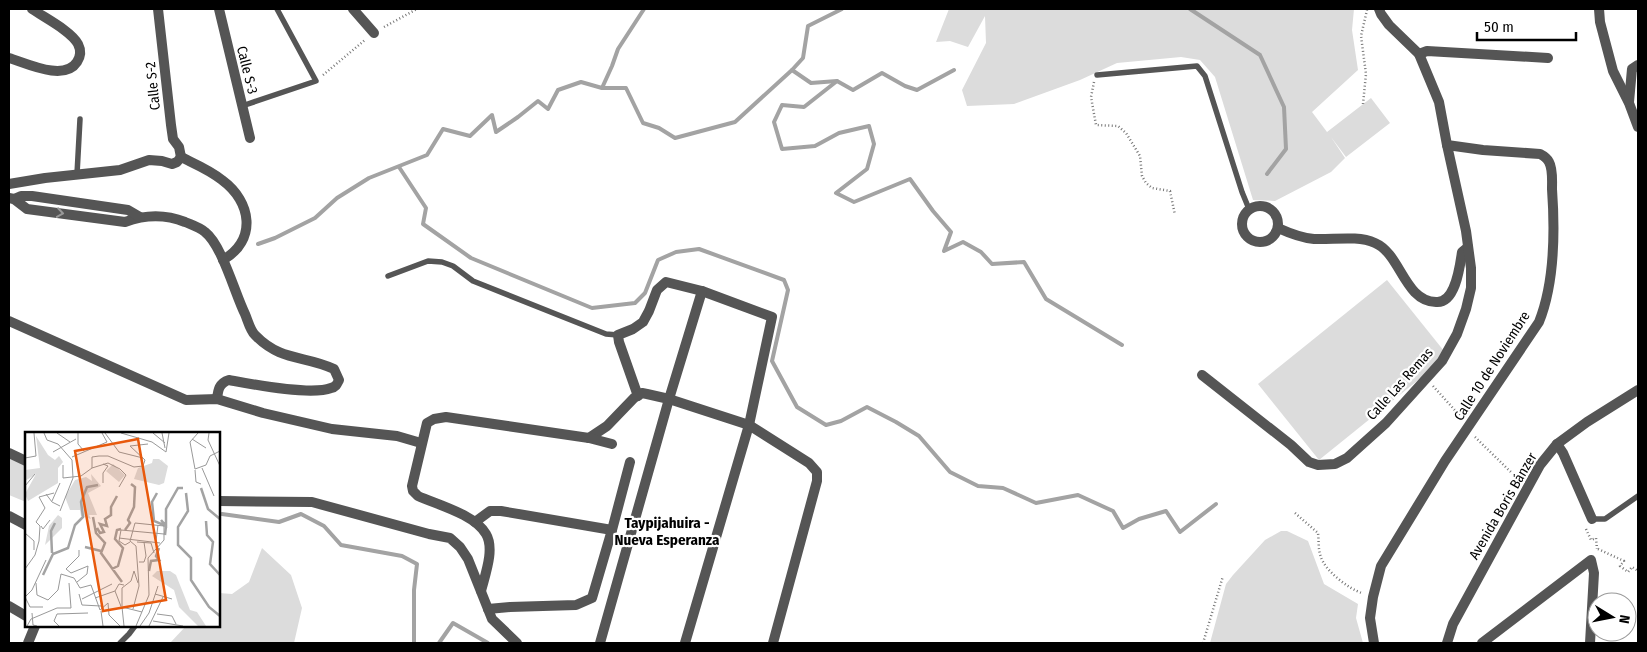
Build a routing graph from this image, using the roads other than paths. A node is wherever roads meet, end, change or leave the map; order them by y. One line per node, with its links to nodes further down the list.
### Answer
1 (32, 9): 10 (street)
2 (158, 9): 20 (street, Calle S-2)
3 (219, 9): 15 (street, Calle S-3)
4 (277, 9): 15 (lane)
5 (354, 9): 8 (street)
6 (1379, 9): 9 (street)
7 (1598, 9): 14 (street)
8 (374, 33)
9 (1419, 54): 11 (street); 19 (street)
10 (9, 58)
11 (1548, 58)
12 (1638, 65): 14 (street)
13 (1097, 74): 24 (lane)
14 (1629, 103): 17 (street)
15 (242, 106): 18 (street, Calle S-3)
16 (80, 119): 21 (lane)
17 (1638, 127)
18 (250, 138)
19 (1447, 145): 26 (street, Calle Las Remas); 64 (street, Calle 10 de Noviembre)
20 (181, 158): 21 (street); 27 (street)
21 (77, 174): 22 (street)
22 (9, 184)
23 (12, 199): 27 (street)
24 (1250, 209): 25 (street); 25 (street)
25 (1278, 228): 26 (street)
26 (1468, 247): 32 (street, Calle Las Remas)
27 (222, 260): 35 (street)
28 (388, 276): 31 (lane)
29 (702, 291): 31 (street); 36 (street); 37 (street)
30 (9, 322): 35 (street)
31 (618, 335): 34 (street)
32 (1202, 375)
33 (1638, 390): 41 (street, Avenida Boris Bánzer)
34 (638, 396): 36 (street); 38 (street)
35 (217, 399): 39 (street)
36 (669, 399): 37 (street); 61 (street)
37 (749, 425): 62 (street); 63 (street)
38 (589, 438): 39 (street); 40 (street)
39 (421, 443): 49 (street)
40 (612, 444)
41 (1557, 444): 48 (street); 65 (street, Avenida Boris Bánzer)
42 (9, 453): 43 (street)
43 (25, 461)
44 (630, 462): 51 (street)
45 (1638, 496): 48 (lane)
46 (220, 501): 52 (street)
47 (9, 516): 50 (street)
48 (1592, 519)
49 (475, 522): 51 (street); 52 (street)
50 (25, 524)
51 (612, 530): 54 (street)
52 (480, 591): 54 (street)
53 (9, 606): 55 (street)
54 (488, 609): 60 (street)
55 (25, 615)
56 (35, 627): 58 (street)
57 (134, 627): 59 (lane)
58 (28, 643)
59 (120, 643)
60 (517, 643)
61 (600, 643)
62 (685, 643)
63 (773, 643)
64 (1374, 643)
65 (1447, 643)
66 (1482, 643): 67 (street)
67 (1590, 643)

